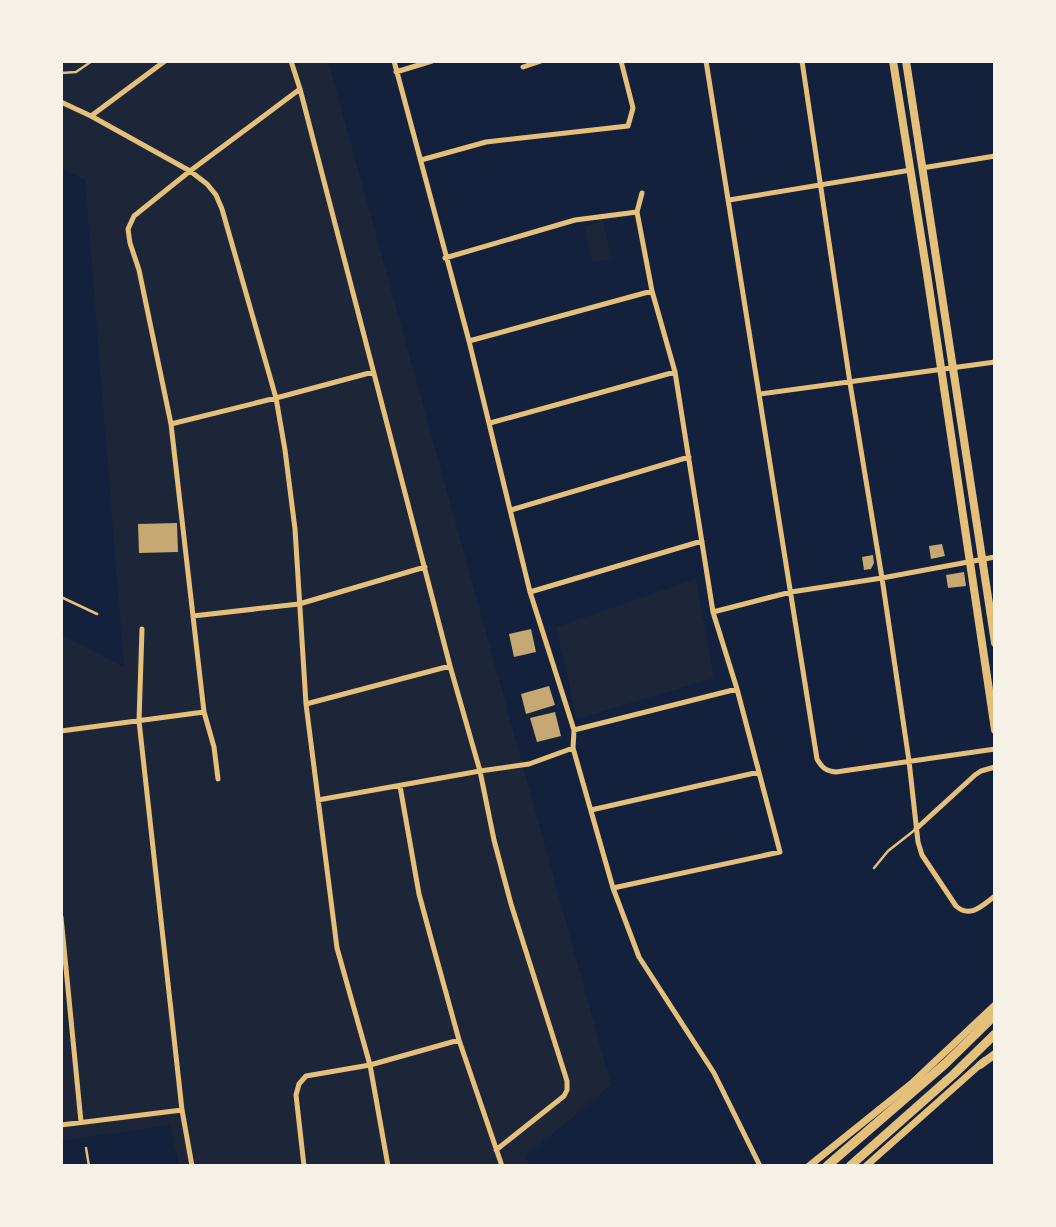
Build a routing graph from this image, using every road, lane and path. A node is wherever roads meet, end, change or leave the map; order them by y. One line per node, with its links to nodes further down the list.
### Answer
1 (92, 61): 14 (lane)
2 (165, 61): 17 (street)
3 (291, 61): 15 (street)
4 (394, 61): 13 (street)
5 (432, 61): 13 (street)
6 (541, 61): 12 (street)
7 (621, 61): 19 (street)
8 (706, 61): 25 (street)
9 (802, 61): 23 (street)
10 (893, 61): 21 (main road)
11 (906, 61): 20 (main road)
12 (523, 67)
13 (396, 72): 19 (street)
14 (61, 73)
15 (300, 89): 22 (street); 33 (street)
16 (61, 102): 17 (street)
17 (91, 116): 22 (street)
18 (995, 156): 20 (street)
19 (421, 160): 27 (street)
20 (922, 168): 32 (main road)
21 (911, 170): 23 (street); 31 (main road)
22 (190, 171): 37 (street); 39 (street)
23 (821, 185): 25 (street); 35 (street)
24 (642, 192): 26 (street)
25 (729, 200): 36 (street)
26 (637, 212): 27 (street); 28 (street)
27 (445, 258): 29 (street)
28 (652, 291): 29 (street); 34 (street)
29 (469, 341): 38 (street)
30 (995, 362): 32 (street)
31 (941, 369): 32 (street); 35 (street); 45 (main road)
32 (954, 369): 44 (main road)
33 (373, 372): 37 (street); 46 (street)
34 (675, 372): 38 (street); 40 (street)
35 (850, 383): 36 (street); 47 (street)
36 (760, 394): 49 (street)
37 (276, 398): 39 (street); 51 (street)
38 (489, 423): 41 (street)
39 (171, 424): 54 (street)
40 (689, 457): 41 (street); 42 (street)
41 (511, 510): 48 (street)
42 (702, 541): 48 (street); 52 (street)
43 (995, 557): 44 (street)
44 (982, 559): 45 (street); 56 (main road)
45 (969, 561): 47 (street); 63 (main road)
46 (425, 567): 51 (street); 57 (street)
47 (882, 578): 49 (street); 67 (street)
48 (530, 592): 62 (street)
49 (791, 592): 52 (street); 67 (street)
50 (61, 597): 53 (lane)
51 (299, 604): 54 (street); 59 (street)
52 (713, 612): 58 (street)
53 (97, 614)
54 (193, 616): 60 (street)
55 (142, 629): 61 (street)
56 (995, 643)
57 (450, 666): 59 (street); 69 (street)
58 (737, 689): 62 (street); 70 (street)
59 (306, 704): 73 (street)
60 (204, 712): 61 (street); 71 (street)
61 (139, 721): 64 (street); 87 (street)
62 (573, 730): 65 (street)
63 (995, 730)
64 (61, 731)
65 (573, 748): 69 (street); 74 (street)
66 (995, 749): 67 (street)
67 (909, 761): 75 (street)
68 (995, 767): 75 (street)
69 (480, 771): 72 (street); 91 (street)
70 (759, 772): 74 (street); 77 (street)
71 (218, 779)
72 (400, 786): 73 (street); 83 (street)
73 (318, 800): 85 (street)
74 (591, 810): 77 (street)
75 (916, 829): 76 (lane); 78 (street)
76 (874, 868)
77 (613, 888): 97 (street)
78 (995, 896)
79 (61, 917): 88 (street)
80 (995, 1005): 98 (street)
81 (995, 1015): 99 (main road)
82 (995, 1034): 100 (main road)
83 (460, 1040): 85 (street); 91 (street)
84 (995, 1053): 86 (main road)
85 (370, 1065): 94 (street); 95 (street)
86 (979, 1065): 101 (street)
87 (182, 1110): 88 (street); 93 (street)
88 (81, 1122): 89 (street)
89 (61, 1125)
90 (86, 1148): 92 (lane)
91 (496, 1150): 96 (street)
92 (89, 1166)
93 (192, 1166)
94 (304, 1166)
95 (388, 1166)
96 (502, 1166)
97 (760, 1166)
98 (809, 1166)
99 (827, 1166)
100 (850, 1166)
101 (866, 1166)

